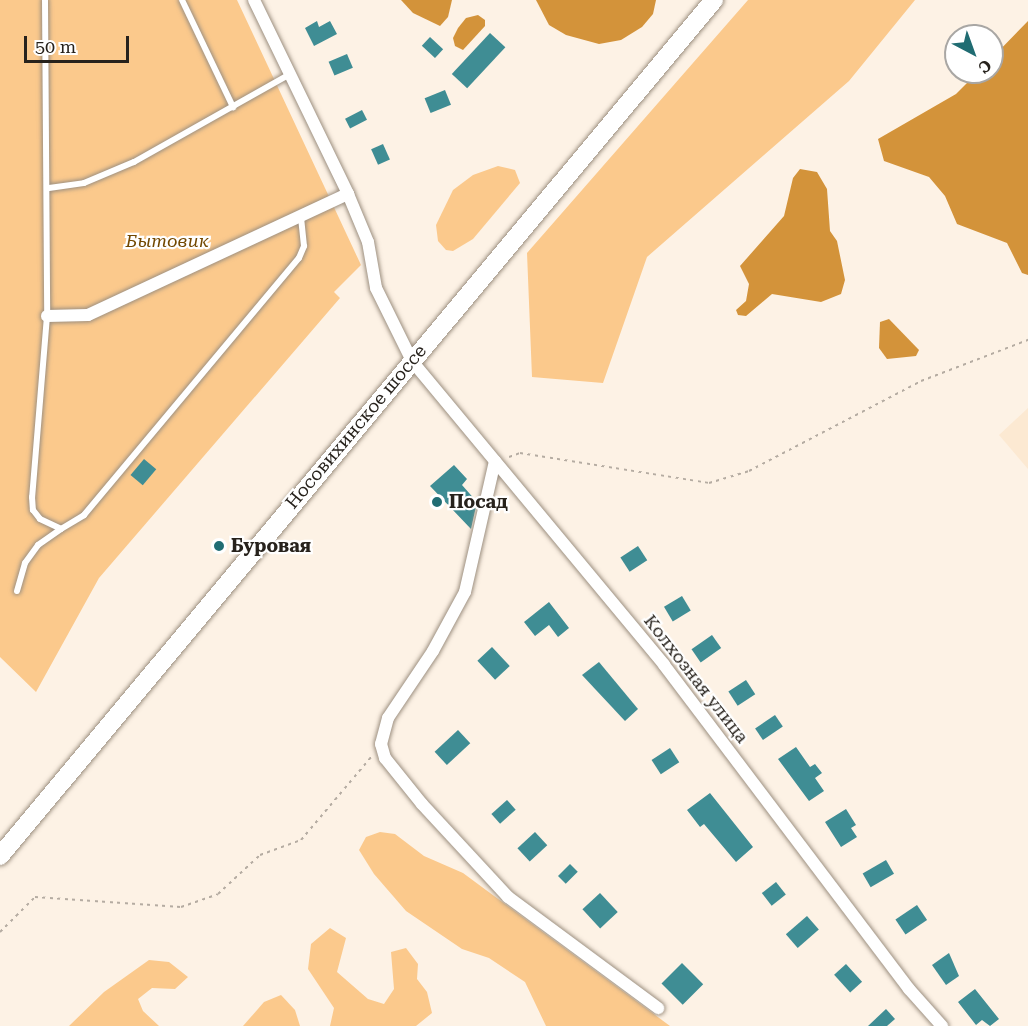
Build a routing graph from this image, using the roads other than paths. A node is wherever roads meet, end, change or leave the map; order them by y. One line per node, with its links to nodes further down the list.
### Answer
1 (45, 0): 7 (lane)
2 (182, 0): 6 (lane)
3 (254, 0): 5 (street, Колхозная улица)
4 (714, 0): 11 (main road, Носовихинское шоссе)
5 (291, 74): 6 (lane); 8 (street, Колхозная улица)
6 (233, 107): 7 (lane)
7 (49, 189): 10 (lane)
8 (348, 194): 9 (street); 11 (street, Колхозная улица)
9 (301, 218): 10 (street); 13 (lane)
10 (47, 316): 13 (lane)
11 (412, 361): 12 (street, Колхозная улица); 15 (main road, Носовихинское шоссе)
12 (495, 461): 16 (street); 17 (street, Колхозная улица)
13 (61, 529): 14 (lane)
14 (17, 591)
15 (0, 856)
16 (658, 1008)
17 (942, 1026)

